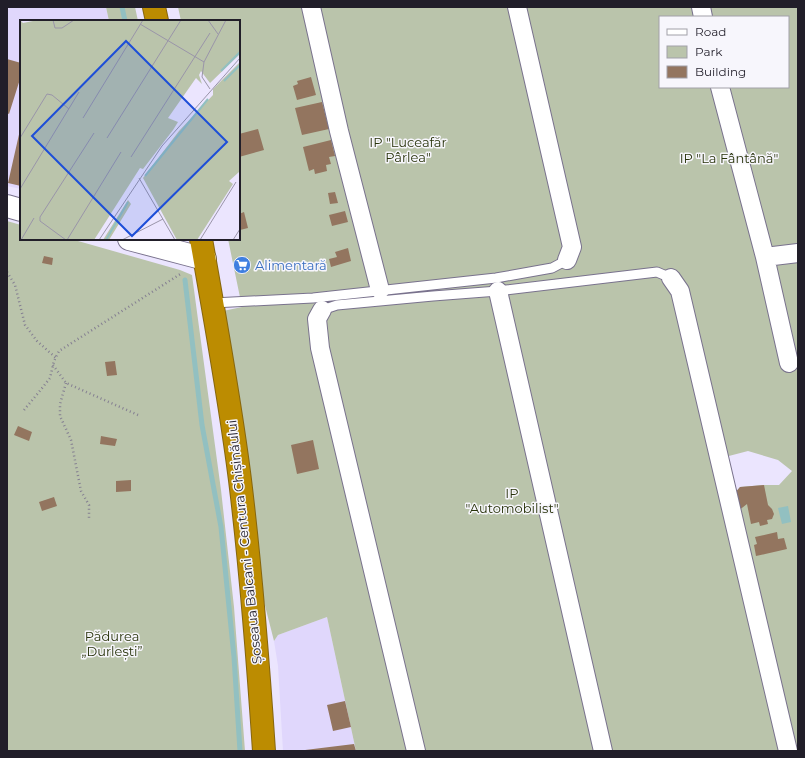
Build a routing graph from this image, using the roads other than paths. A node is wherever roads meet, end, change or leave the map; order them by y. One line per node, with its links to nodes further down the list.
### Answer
1 (154, 7): 4 (highway)
2 (311, 7): 14 (street)
3 (517, 7): 12 (street)
4 (158, 20)
5 (720, 88): 11 (street)
6 (7, 206): 7 (street)
7 (20, 210)
8 (136, 240): 9 (street)
9 (203, 249): 16 (highway, Șoseaua Balcani - Centura Chișinăului)
10 (798, 253): 11 (street)
11 (765, 257): 18 (street)
12 (566, 260): 14 (lane)
13 (671, 278): 15 (lane); 22 (street)
14 (380, 290): 16 (lane)
15 (498, 291): 17 (lane); 21 (street)
16 (213, 302): 19 (highway, Șoseaua Balcani - Centura Chișinăului)
17 (322, 310): 20 (street)
18 (789, 363)
19 (264, 751)
20 (416, 751)
21 (603, 751)
22 (788, 751)

